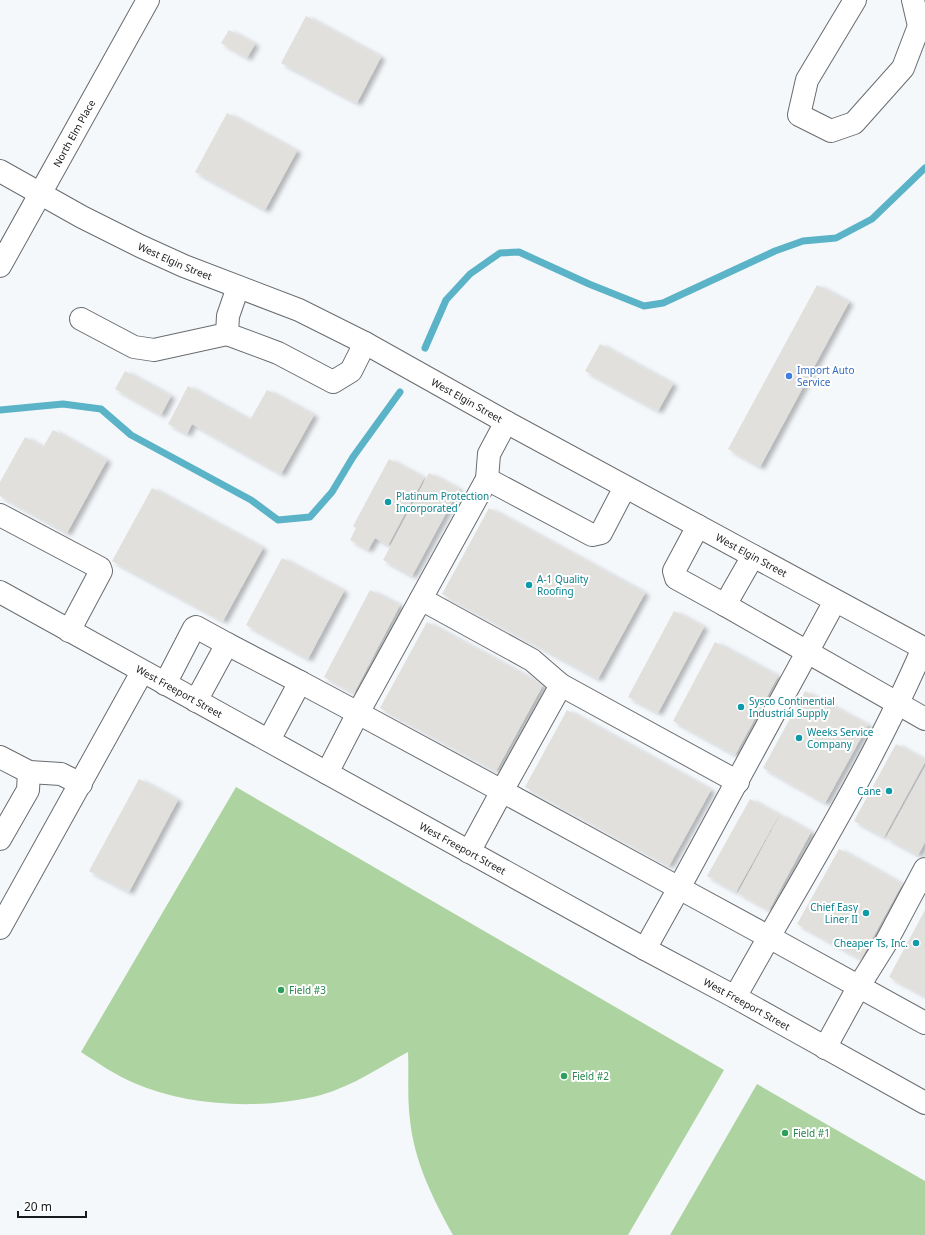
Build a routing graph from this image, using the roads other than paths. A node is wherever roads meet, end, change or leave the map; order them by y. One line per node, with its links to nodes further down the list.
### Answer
1 (148, 0): 5 (street, North Elm Place)
2 (855, 0): 3 (street)
3 (913, 0)
4 (0, 171): 5 (street, West Elgin Street)
5 (40, 194): 6 (street, North Elm Place); 7 (street, West Elgin Street)
6 (0, 266)
7 (238, 286): 9 (street); 10 (street, West Elgin Street)
8 (81, 319): 9 (street)
9 (227, 334): 10 (street)
10 (365, 343): 11 (street, West Elgin Street)
11 (506, 422): 12 (street); 13 (street, West Elgin Street)
12 (487, 479): 13 (street); 18 (street)
13 (625, 487): 15 (street, West Elgin Street)
14 (0, 515): 21 (street)
15 (698, 526): 16 (street, West Elgin Street); 20 (street)
16 (753, 556): 19 (street, West Elgin Street); 20 (street)
17 (0, 592): 21 (street, West Freeport Street)
18 (421, 598): 28 (street); 31 (street)
19 (835, 601): 23 (street, West Elgin Street); 24 (street)
20 (725, 605): 24 (street)
21 (69, 631): 25 (street, West Freeport Street)
22 (227, 644): 26 (street); 27 (street); 29 (street)
23 (924, 648): 30 (street)
24 (808, 652): 30 (street); 37 (street)
25 (142, 672): 27 (street, West Freeport Street); 38 (street)
26 (300, 682): 31 (street); 33 (street)
27 (165, 684): 29 (street, West Freeport Street)
28 (561, 685): 37 (street); 39 (street)
29 (196, 700): 33 (street, West Freeport Street)
30 (899, 703): 32 (street); 45 (street)
31 (358, 713): 36 (street); 39 (street)
32 (925, 719)
33 (269, 740): 36 (street, West Freeport Street)
34 (0, 756): 35 (street)
35 (29, 772): 38 (street); 40 (street)
36 (327, 773): 41 (street, West Freeport Street)
37 (738, 782): 43 (street)
38 (81, 784): 44 (street)
39 (502, 791): 41 (street); 43 (street)
40 (0, 839)
41 (469, 852): 46 (street, West Freeport Street)
42 (925, 869): 47 (street)
43 (679, 888): 45 (street); 46 (street)
44 (0, 928)
45 (769, 937): 47 (street); 48 (street)
46 (645, 949): 48 (street, West Freeport Street)
47 (859, 986): 49 (street); 50 (street)
48 (735, 997): 50 (street, West Freeport Street)
49 (925, 1023)
50 (825, 1048): 51 (street, West Freeport Street)
51 (922, 1096)

